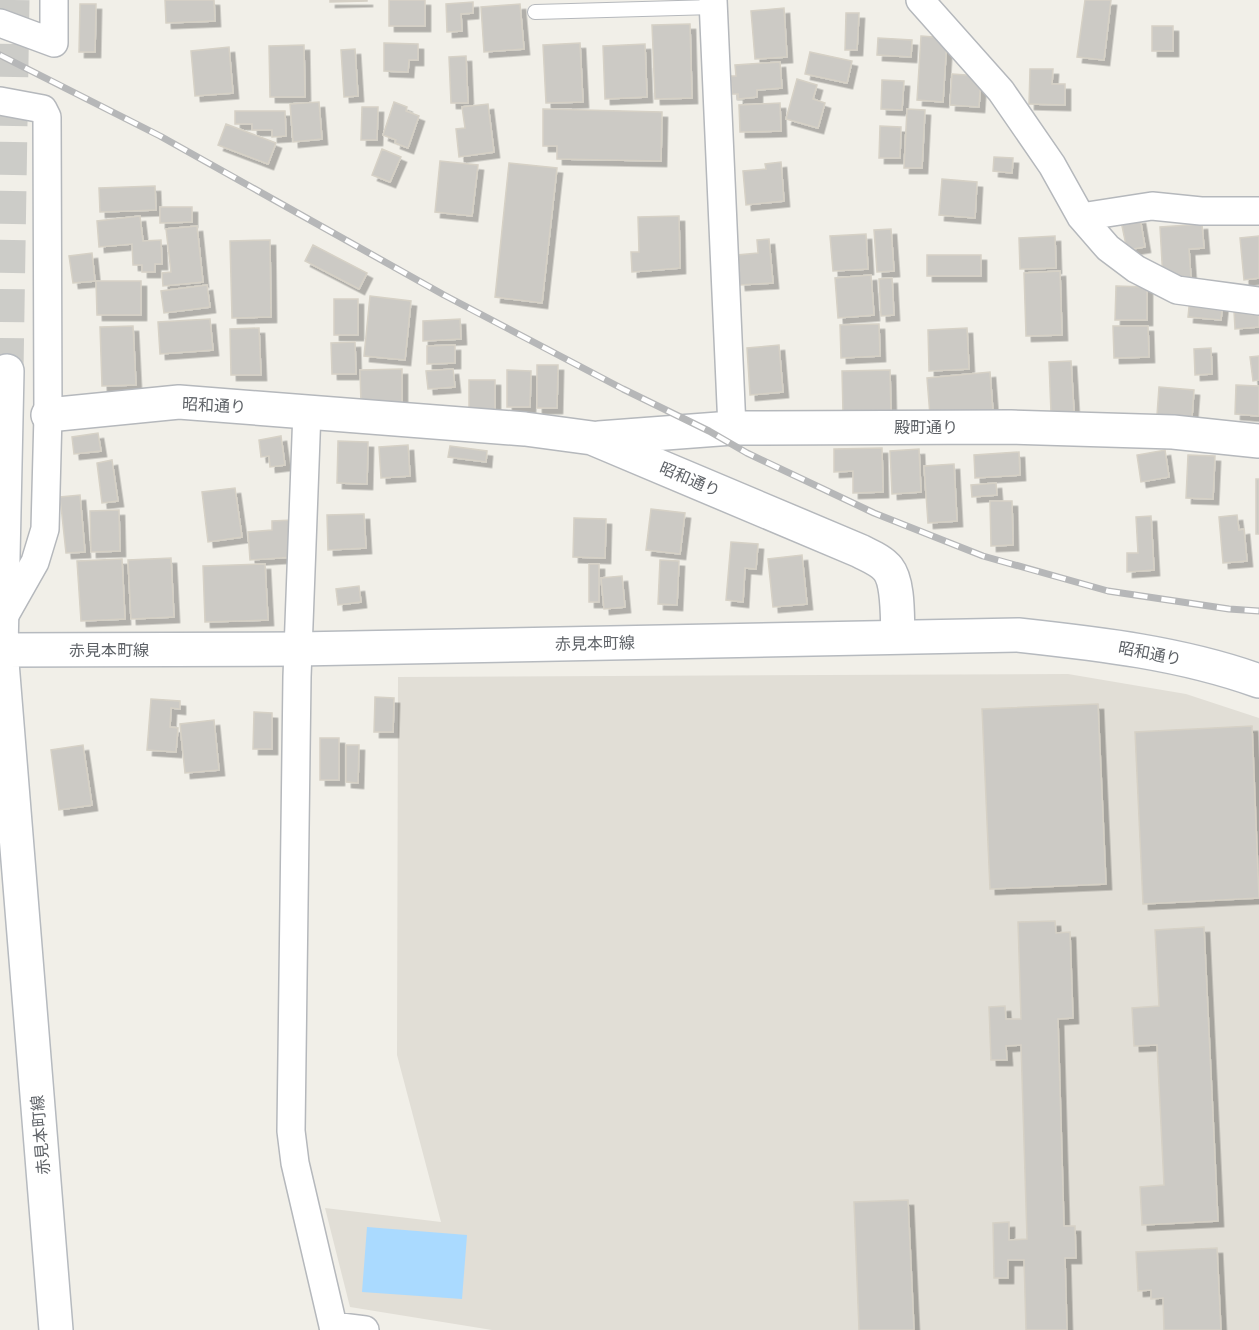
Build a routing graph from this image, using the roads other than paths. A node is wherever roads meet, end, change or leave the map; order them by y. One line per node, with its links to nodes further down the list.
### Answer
1 (54, 0): 5 (street)
2 (920, 0): 8 (street)
3 (714, 3): 4 (lane); 13 (street)
4 (535, 12)
5 (0, 23)
6 (0, 100): 12 (street)
7 (1259, 211): 8 (street)
8 (1081, 217): 9 (street)
9 (1259, 301)
10 (7, 371): 16 (main road)
11 (307, 411): 12 (main road, 昭和通り); 14 (main road, 昭和通り); 18 (street)
12 (48, 415): 16 (street)
13 (732, 428): 14 (main road, 殿町通り); 15 (main road, 殿町通り)
14 (592, 438): 17 (main road, 昭和通り)
15 (1259, 441)
16 (0, 636): 18 (main road, 赤見本町線); 21 (main road, 赤見本町線)
17 (898, 636): 18 (main road, 赤見本町線); 19 (main road, 昭和通り)
18 (298, 649): 20 (street)
19 (1259, 681)
20 (334, 1328): 22 (street)
21 (56, 1330)
22 (365, 1330)

